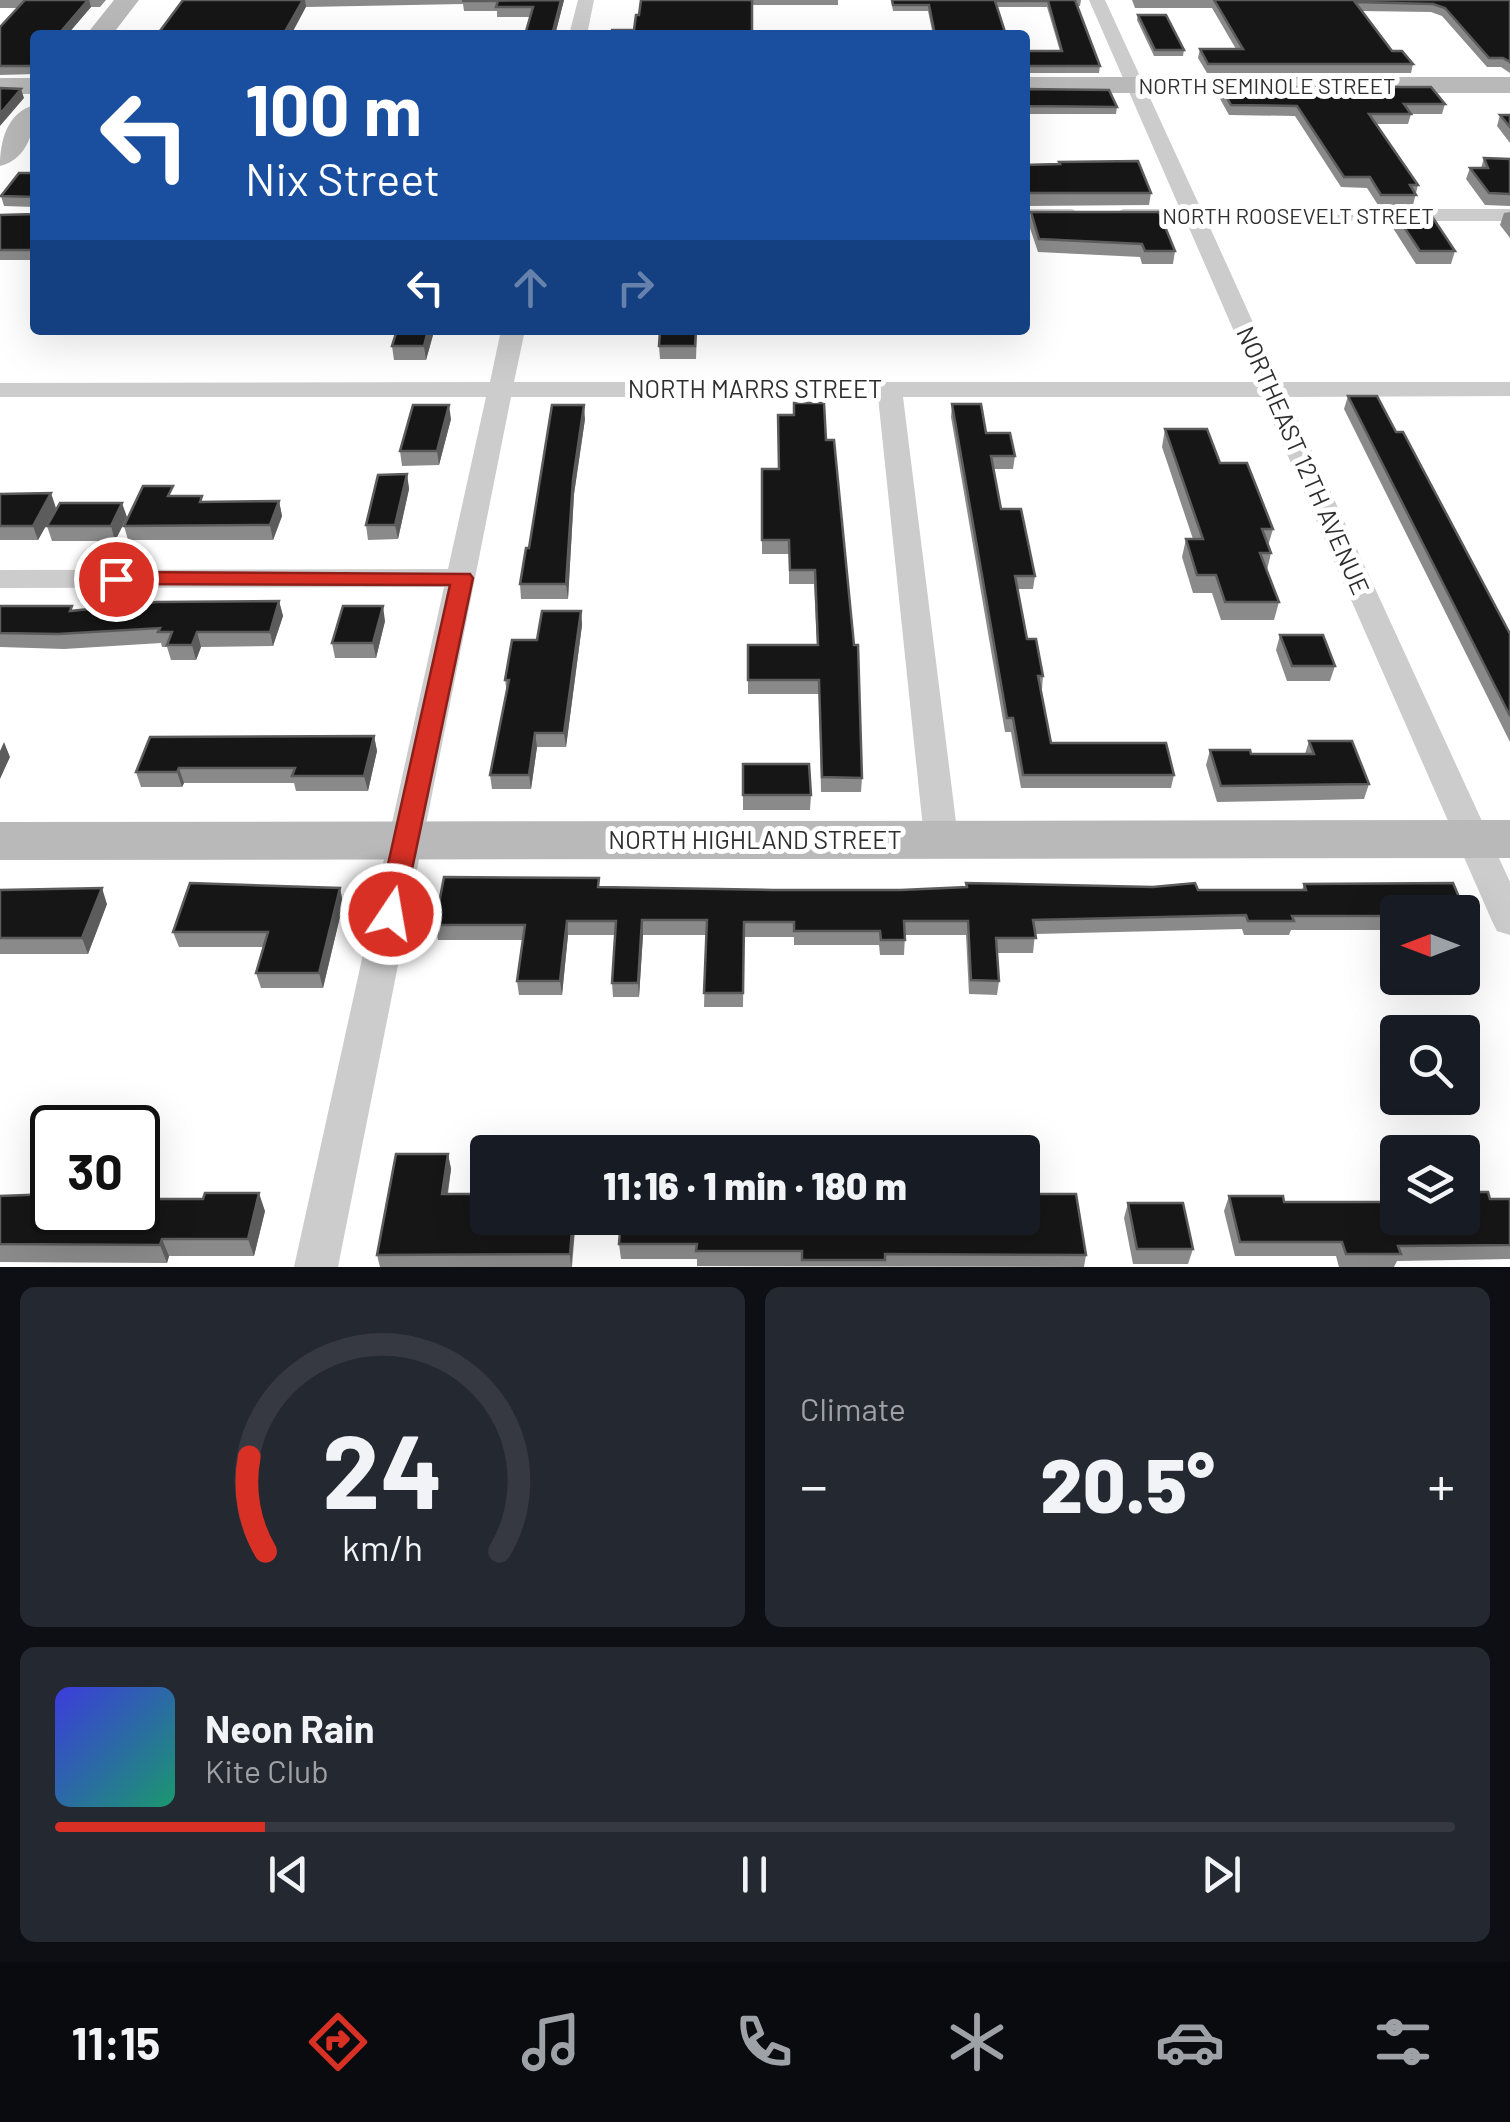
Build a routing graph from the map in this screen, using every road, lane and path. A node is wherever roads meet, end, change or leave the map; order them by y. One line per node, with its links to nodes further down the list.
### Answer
1 (127, 0): 4 (street)
2 (586, 0): 5 (street)
3 (1097, 0): 8 (street, NORTHEAST 12TH AVENUE)
4 (103, 30)
5 (579, 30)
6 (1510, 84): 8 (street, NORTH SEMINOLE STREET)
7 (1030, 85): 8 (street, NORTH SEMINOLE STREET)
8 (1136, 85): 14 (street, NORTHEAST 12TH AVENUE)
9 (0, 86): 10 (street)
10 (30, 86)
11 (30, 120): 12 (street)
12 (0, 157)
13 (1030, 215): 14 (street, NORTH ROOSEVELT STREET)
14 (1196, 215): 15 (street, NORTH ROOSEVELT STREET); 18 (street, NORTHEAST 12TH AVENUE)
15 (1510, 215)
16 (512, 335): 19 (street)
17 (889, 388): 18 (street, NORTH MARRS STREET); 19 (street, NORTH MARRS STREET); 24 (street)
18 (1271, 388): 20 (street, NORTH MARRS STREET); 25 (street, NORTHEAST 12TH AVENUE)
19 (500, 389): 21 (street, NORTH MARRS STREET); 22 (street)
20 (1510, 389)
21 (0, 390)
22 (462, 578): 23 (street); 27 (street)
23 (0, 579)
24 (941, 838): 25 (street, NORTH HIGHLAND STREET); 27 (street, NORTH HIGHLAND STREET)
25 (1492, 839): 28 (street, NORTHEAST 12TH AVENUE)
26 (0, 840): 27 (street, NORTH HIGHLAND STREET)
27 (407, 840): 29 (street)
28 (1510, 920)
29 (316, 1267)

